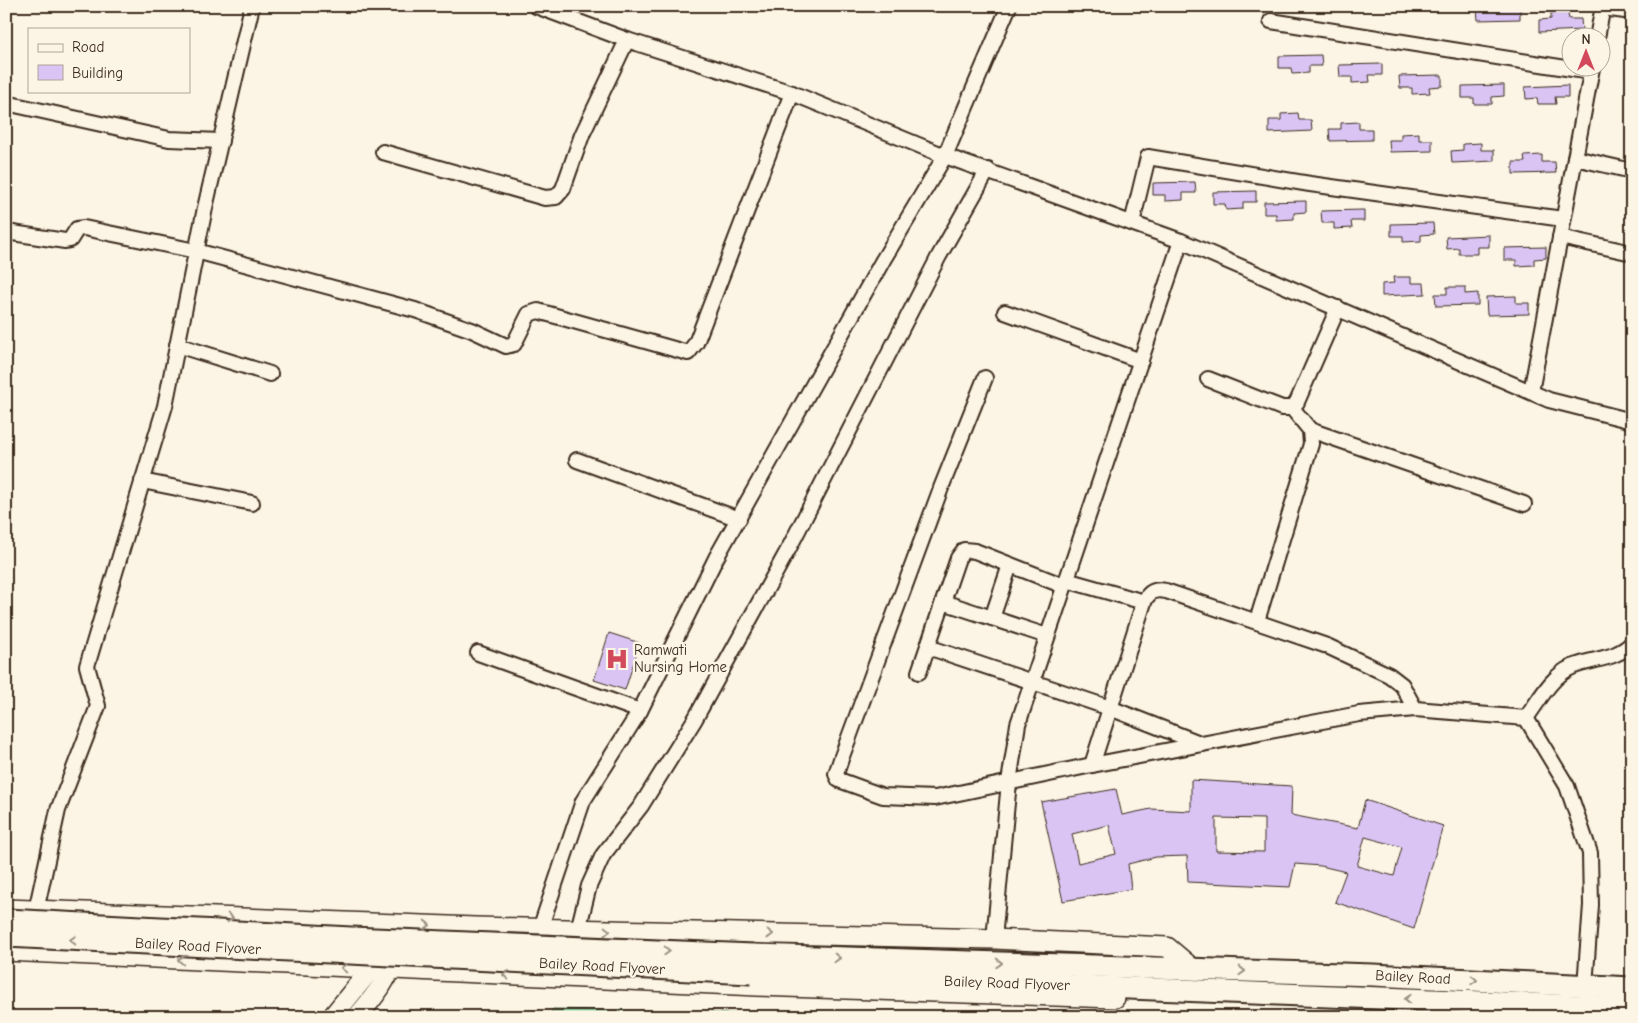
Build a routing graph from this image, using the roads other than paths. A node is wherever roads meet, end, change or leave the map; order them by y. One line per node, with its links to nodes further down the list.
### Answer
1 (252, 6): 14 (street)
2 (536, 6): 5 (street)
3 (1009, 6): 16 (street)
4 (1603, 7): 6 (street); 8 (street)
5 (553, 9): 9 (street)
6 (1632, 12)
7 (1272, 21): 10 (street)
8 (1599, 28)
9 (627, 40): 12 (street); 15 (street)
10 (1560, 65)
11 (1589, 78): 17 (street)
12 (792, 93): 16 (street); 25 (street)
13 (6, 103): 14 (street)
14 (221, 142): 25 (street)
15 (383, 152)
16 (945, 156): 18 (street); 42 (street)
17 (1574, 158): 19 (street); 20 (street)
18 (988, 170): 21 (street); 71 (street)
19 (1632, 171)
20 (1563, 219): 21 (street); 23 (street)
21 (1132, 222): 24 (street)
22 (6, 232): 25 (street)
23 (1560, 237): 26 (street); 34 (street)
24 (1181, 241): 27 (street); 30 (street)
25 (196, 251): 29 (street)
26 (1632, 253)
27 (1338, 308): 34 (street); 35 (street)
28 (1005, 312): 30 (street)
29 (177, 345): 31 (street); 39 (street)
30 (1140, 361): 44 (street)
31 (270, 374)
32 (985, 378): 61 (street)
33 (1208, 380): 35 (street)
34 (1531, 392): 36 (street)
35 (1292, 408): 37 (street)
36 (1632, 421)
37 (1310, 430): 41 (street); 48 (street)
38 (576, 460): 42 (street)
39 (142, 481): 40 (street); 63 (street)
40 (252, 503)
41 (1524, 504)
42 (739, 518): 57 (street)
43 (1010, 564): 44 (street); 45 (street); 47 (street)
44 (1065, 583): 46 (street); 49 (street)
45 (943, 602): 47 (street); 51 (street)
46 (1144, 602): 48 (street); 55 (street)
47 (992, 618): 49 (street)
48 (1257, 621): 56 (street)
49 (1047, 636): 54 (street)
50 (1632, 642): 58 (street)
51 (928, 647): 53 (street); 54 (street)
52 (478, 653): 57 (street)
53 (919, 672)
54 (1032, 681): 55 (street); 61 (street)
55 (1110, 708): 59 (street); 60 (street)
56 (1415, 709): 58 (street); 59 (street)
57 (640, 710): 70 (street)
58 (1526, 718): 83 (street)
59 (1202, 744): 60 (street)
60 (1092, 765): 61 (street)
61 (1008, 782): 73 (street)
62 (6, 909): 63 (main road)
63 (36, 911): 64 (main road)
64 (98, 913): 66 (main road, one-way to 66); 75 (main road)
65 (6, 920): 76 (highway, Bailey Road Flyover, one-way to 76, bridge)
66 (284, 920): 67 (main road); 77 (main road)
67 (378, 923): 68 (main road); 78 (main road)
68 (398, 924): 69 (main road, one-way to 69); 80 (main road)
69 (475, 927): 70 (main road); 81 (main road)
70 (540, 929): 71 (main road)
71 (577, 930): 73 (main road, one-way to 73); 82 (street)
72 (6, 936): 76 (highway, Bailey Road Flyover, one-way to 72, bridge)
73 (994, 939): 79 (main road)
74 (6, 951): 75 (main road)
75 (96, 956): 77 (main road, one-way to 75)
76 (752, 964): 79 (highway, Bailey Road Flyover, one-way to 79); 85 (highway, Bailey Road Flyover)
77 (278, 965): 78 (main road, one-way to 77)
78 (371, 969): 80 (main road); 87 (main road)
79 (1193, 969): 83 (highway, Bailey Road, one-way to 83)
80 (390, 970): 81 (main road); 88 (main road)
81 (474, 974): 82 (main road, one-way to 81)
82 (572, 978): 85 (main road)
83 (1586, 986): 84 (highway, Bailey Road)
84 (1632, 988)
85 (1199, 990): 86 (highway, Bailey Road, one-way to 85)
86 (1632, 1008)
87 (332, 1017)
88 (357, 1017)

